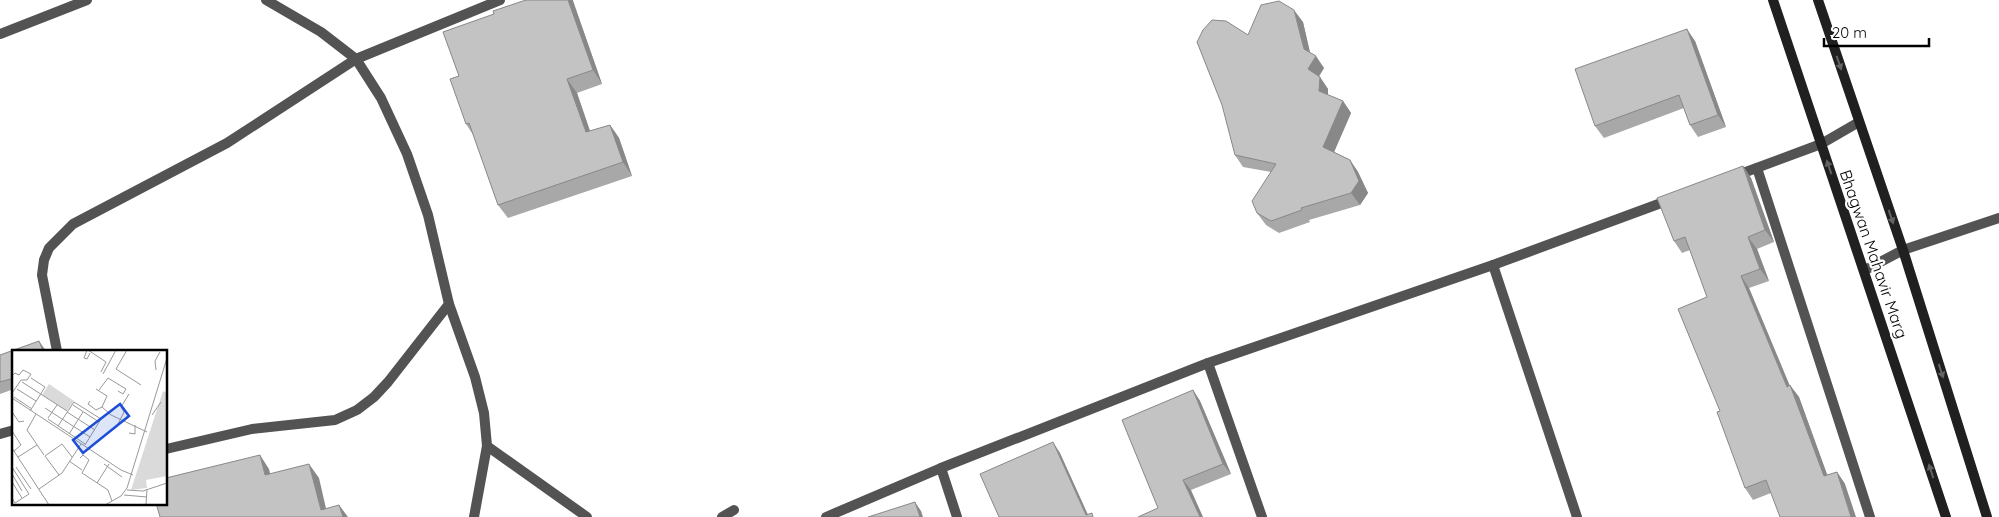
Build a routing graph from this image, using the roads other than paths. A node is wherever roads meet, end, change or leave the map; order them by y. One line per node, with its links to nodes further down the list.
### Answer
1 (87, 0): 6 (street)
2 (266, 0): 7 (street)
3 (500, 0): 7 (street)
4 (1773, 0): 9 (street, Bhagwan Mahavir Marg)
5 (1818, 0): 8 (street, Bhagwan Mahavir Marg, one-way to 8)
6 (0, 34)
7 (356, 60): 17 (street); 18 (street)
8 (1859, 122): 9 (street); 14 (street, Bhagwan Mahavir Marg, one-way to 14)
9 (1821, 144): 10 (street); 16 (street, Bhagwan Mahavir Marg, one-way to 9)
10 (1757, 168): 11 (street); 31 (street)
11 (1721, 181)
12 (1684, 195): 15 (street)
13 (1999, 218): 14 (street)
14 (1903, 250): 16 (street); 33 (street, Bhagwan Mahavir Marg, one-way to 33)
15 (1493, 265): 19 (street); 30 (street)
16 (1865, 270): 32 (street, Bhagwan Mahavir Marg, one-way to 16)
17 (450, 304): 20 (street); 21 (street)
18 (57, 350)
19 (1208, 363): 22 (street); 29 (street)
20 (487, 446): 24 (street); 25 (street)
21 (168, 449)
22 (941, 468): 27 (street); 28 (street)
23 (734, 510): 26 (street)
24 (474, 517)
25 (587, 517)
26 (722, 517)
27 (826, 517)
28 (958, 517)
29 (1262, 517)
30 (1577, 517)
31 (1870, 517)
32 (1946, 517)
33 (1987, 517)

